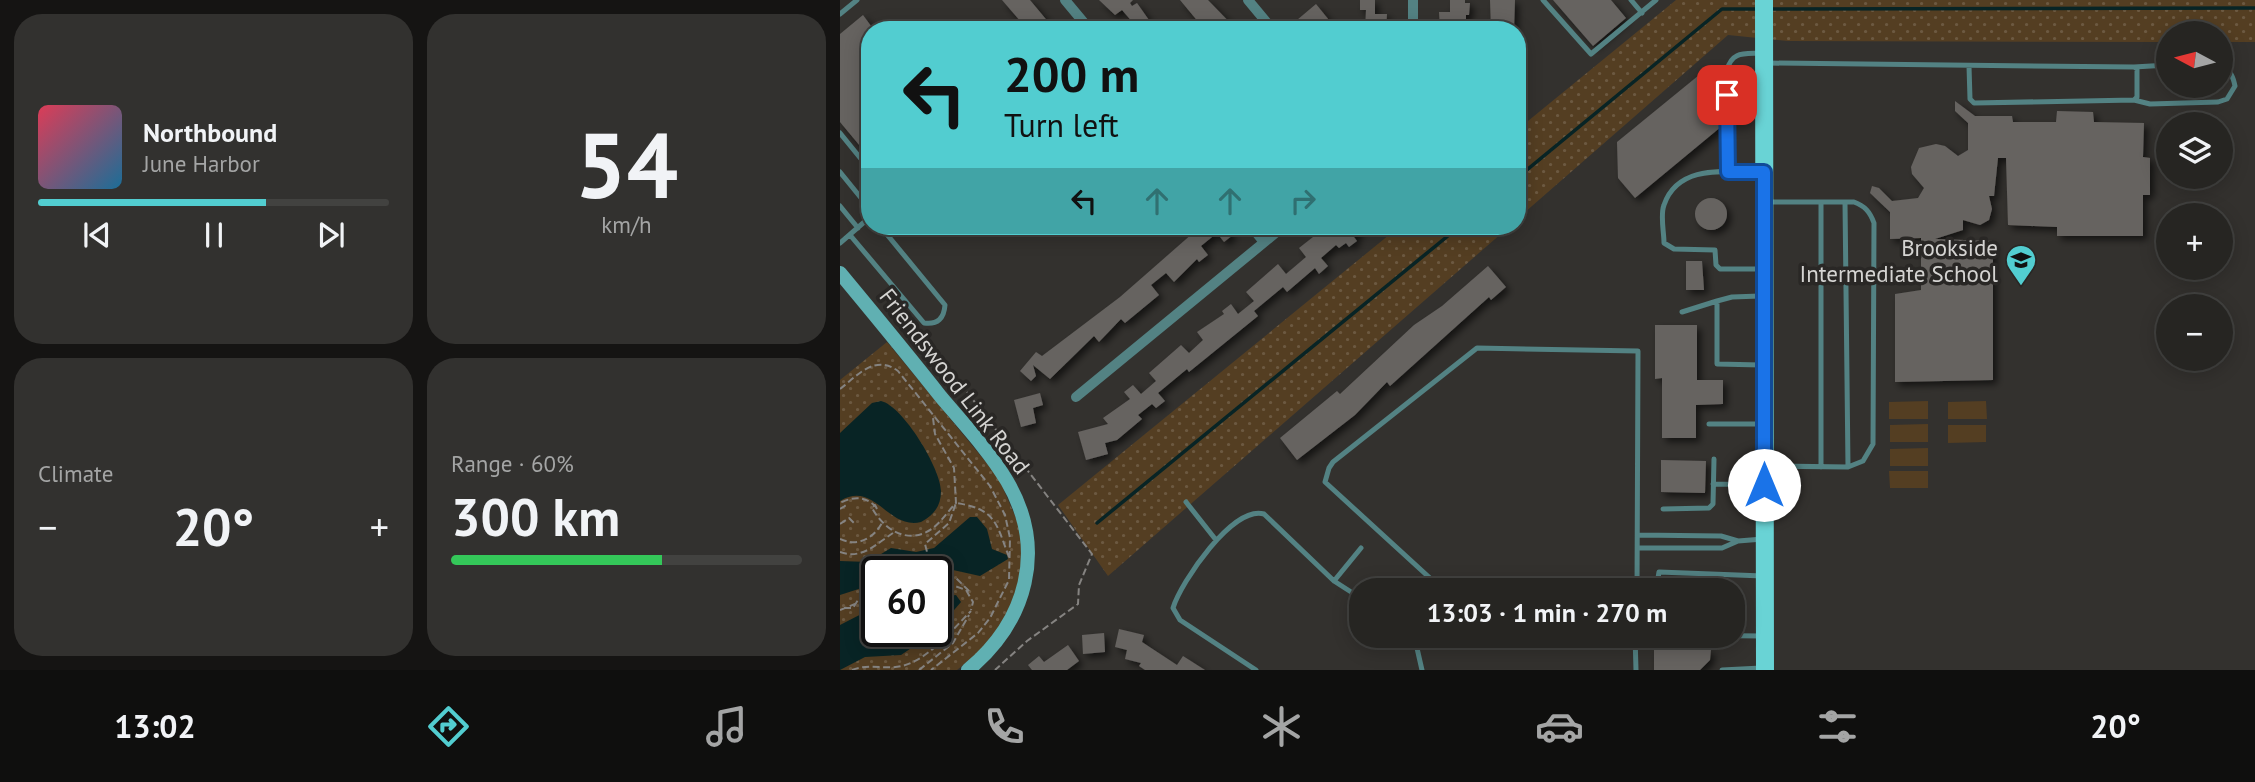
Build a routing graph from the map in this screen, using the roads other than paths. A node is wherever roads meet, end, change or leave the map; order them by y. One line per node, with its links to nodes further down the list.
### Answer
1 (858, 0): 10 (lane)
2 (1065, 0): 11 (street)
3 (1248, 0): 12 (street)
4 (1413, 0): 13 (street)
5 (1543, 0): 9 (lane)
6 (1631, 0): 9 (lane)
7 (1656, 0): 9 (lane)
8 (1764, 0): 14 (main road)
9 (1642, 13)
10 (840, 14)
11 (1082, 21)
12 (1266, 21)
13 (1413, 21)
14 (1764, 50): 15 (lane); 23 (lane); 24 (main road)
15 (1969, 66): 17 (lane); 19 (lane)
16 (2156, 66): 17 (lane)
17 (2134, 67): 19 (lane)
18 (2228, 98): 19 (lane)
19 (2134, 100)
20 (840, 133): 21 (lane)
21 (861, 159)
22 (840, 172): 25 (lane)
23 (1728, 172): 24 (lane); 38 (lane)
24 (1764, 172): 26 (main road)
25 (861, 198)
26 (1764, 202): 27 (lane); 38 (main road)
27 (1821, 202): 28 (lane); 49 (lane)
28 (1845, 202): 50 (lane); 50 (lane)
29 (840, 206): 31 (lane)
30 (861, 225): 31 (lane)
31 (858, 228): 32 (lane)
32 (850, 234): 33 (lane); 37 (lane)
33 (887, 235)
34 (1259, 235): 36 (street)
35 (1273, 235): 36 (street)
36 (1265, 242): 44 (street)
37 (840, 243)
38 (1764, 270): 40 (main road)
39 (840, 273): 76 (street, Friendswood Link Road)
40 (1764, 296): 41 (lane); 43 (main road)
41 (1717, 301): 42 (lane); 43 (lane)
42 (1682, 312)
43 (1765, 365): 46 (main road)
44 (1076, 397)
45 (1709, 424): 46 (lane)
46 (1764, 424): 48 (main road)
47 (1714, 459): 51 (lane)
48 (1765, 466): 49 (lane); 52 (main road)
49 (1821, 467): 50 (lane)
50 (1848, 467)
51 (1713, 484): 52 (lane); 54 (lane)
52 (1764, 485): 57 (main road)
53 (1186, 502): 58 (lane)
54 (1663, 509)
55 (1638, 535): 56 (lane); 61 (lane); 65 (lane)
56 (1661, 535): 59 (lane); 62 (lane)
57 (1765, 539): 59 (lane); 64 (main road)
58 (1216, 540): 68 (lane); 77 (lane)
59 (1738, 541): 62 (lane)
60 (1362, 548): 68 (lane)
61 (1638, 548): 62 (lane); 66 (lane)
62 (1661, 548)
63 (1719, 575): 64 (lane); 67 (lane)
64 (1765, 576): 71 (main road)
65 (1430, 578)
66 (1637, 578)
67 (1658, 578)
68 (1334, 581): 69 (lane)
69 (1349, 591)
70 (1745, 636): 71 (lane)
71 (1765, 636): 75 (main road)
72 (1417, 648): 78 (lane)
73 (1635, 648): 79 (lane)
74 (1726, 669): 75 (lane)
75 (1765, 669)
76 (968, 670)
77 (1256, 670)
78 (1422, 670)
79 (1636, 670)

